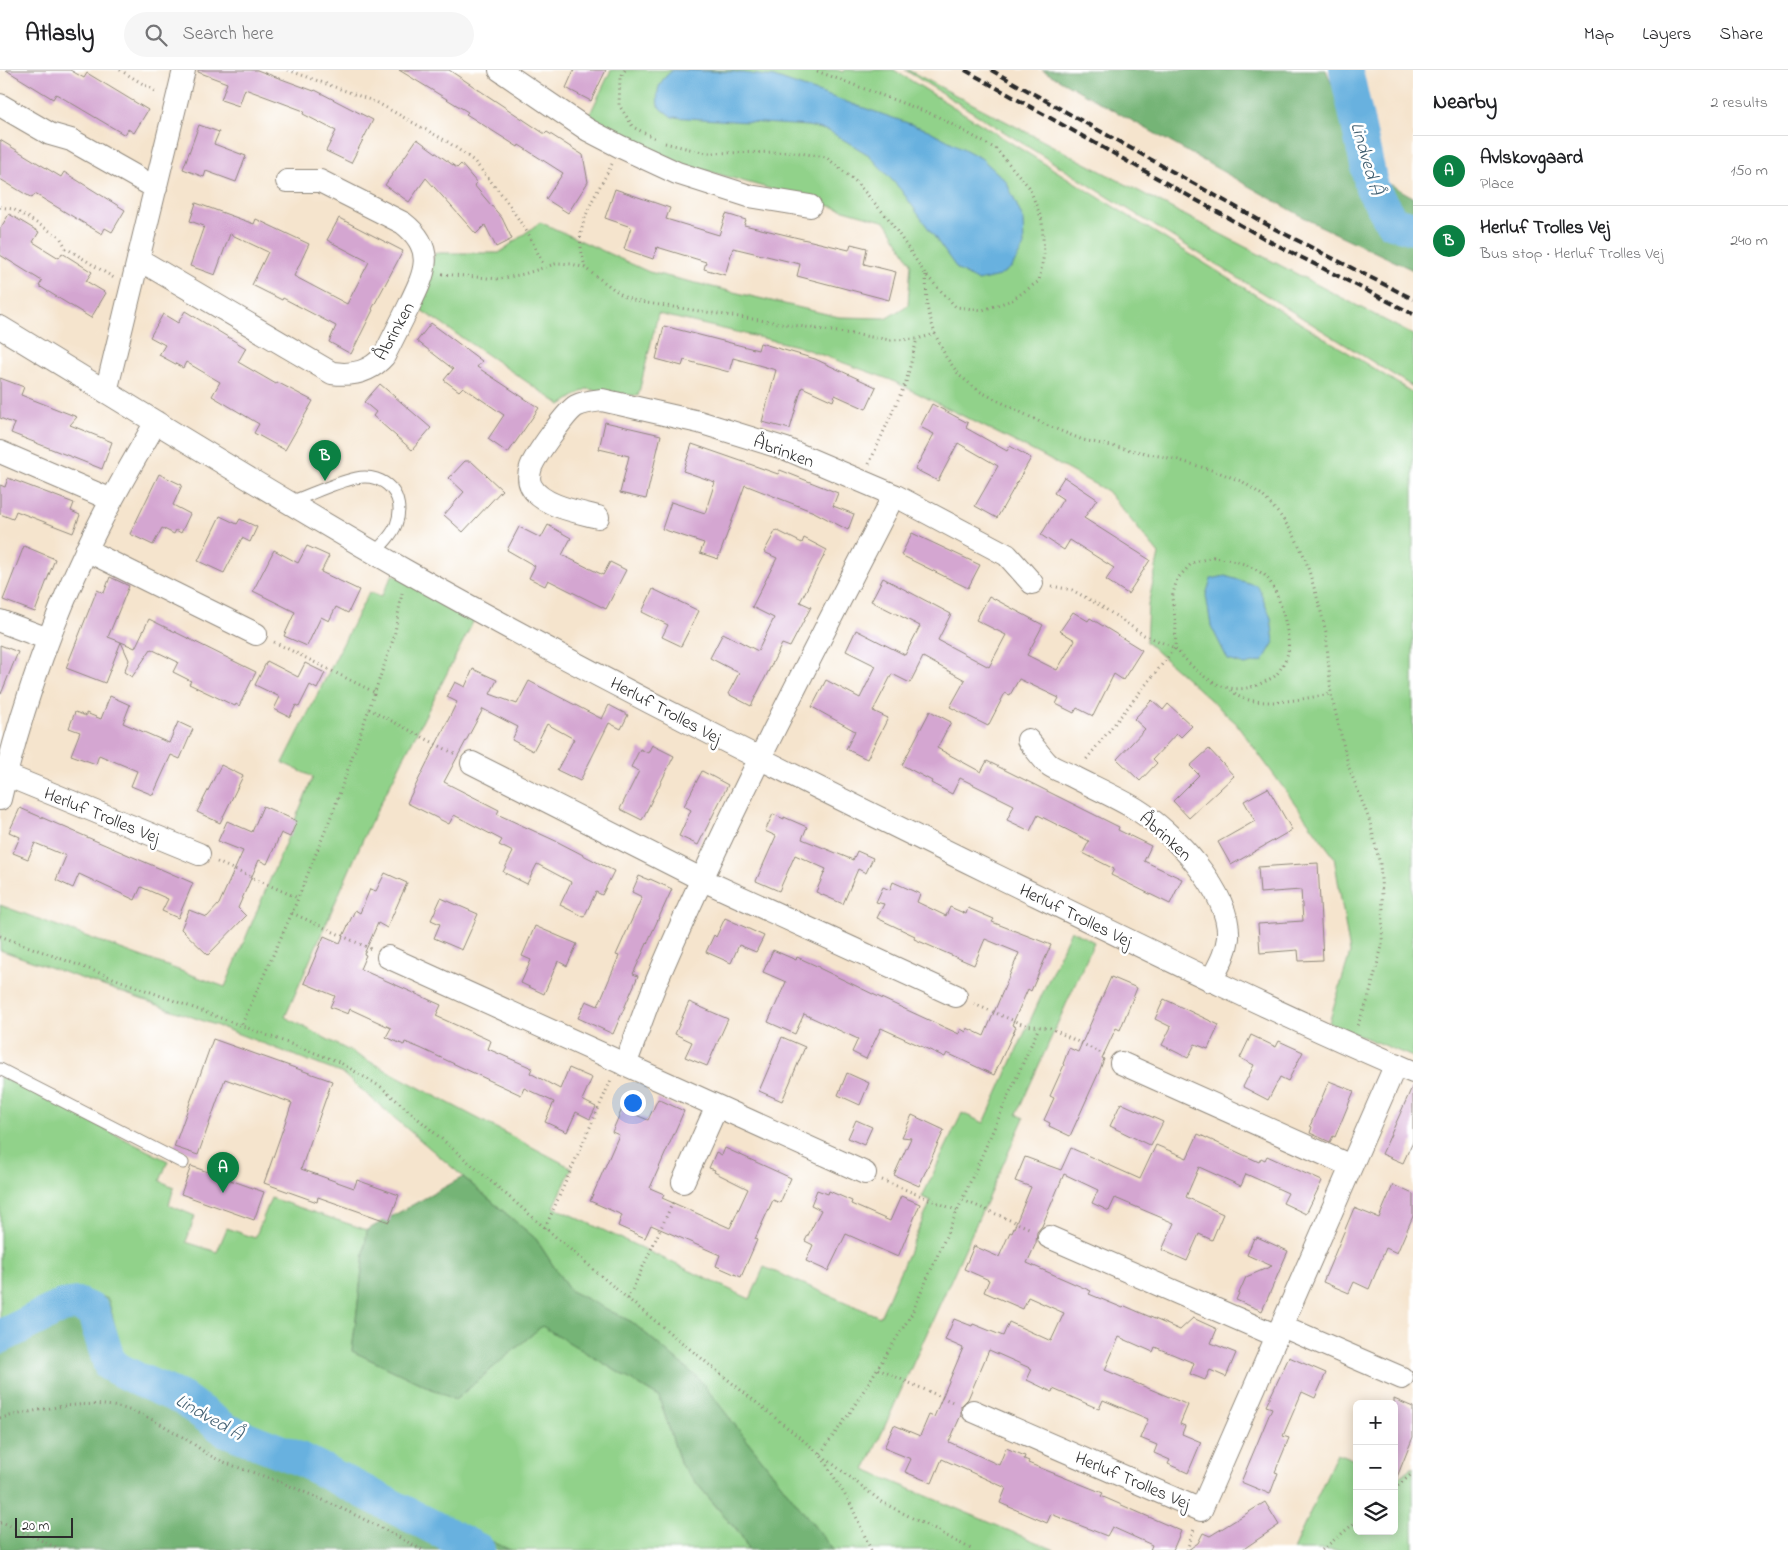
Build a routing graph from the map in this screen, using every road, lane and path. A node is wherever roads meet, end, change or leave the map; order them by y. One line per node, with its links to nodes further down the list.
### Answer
1 (120, 70): 7 (path)
2 (184, 70): 7 (street)
3 (288, 70): 15 (path)
4 (500, 70): 9 (street)
5 (625, 70): 18 (path)
6 (814, 70): 18 (path)
7 (176, 103): 11 (street)
8 (0, 105): 11 (street)
9 (621, 147): 12 (street); 16 (path)
10 (287, 181): 17 (street, Åbrinken)
11 (156, 188): 14 (street)
12 (810, 206)
13 (0, 207): 19 (path)
14 (138, 259): 17 (street, Åbrinken); 19 (street)
15 (544, 266): 16 (path); 17 (path)
16 (586, 268): 22 (path)
17 (424, 271)
18 (926, 275): 21 (path)
19 (131, 288): 23 (street)
20 (0, 327): 23 (street, Herluf Trolles Vej)
21 (935, 334): 22 (path); 41 (path)
22 (917, 339): 26 (path)
23 (106, 392): 24 (street, Herluf Trolles Vej)
24 (156, 422): 28 (street); 29 (street, Herluf Trolles Vej)
25 (0, 452): 28 (street)
26 (861, 482): 27 (street, Åbrinken); 30 (street, Åbrinken)
27 (894, 495): 34 (street, Åbrinken); 44 (street)
28 (112, 500): 31 (street)
29 (290, 502): 32 (street, Herluf Trolles Vej); 32 (lane)
30 (598, 517)
31 (86, 550): 36 (street); 37 (street)
32 (375, 552): 33 (street, Herluf Trolles Vej)
33 (406, 570): 40 (path); 44 (street, Herluf Trolles Vej)
34 (1032, 582): 38 (path)
35 (0, 621): 37 (street)
36 (256, 634): 40 (path)
37 (48, 639): 47 (street)
38 (1175, 648): 39 (path); 39 (path); 46 (path)
39 (1231, 690): 41 (path)
40 (374, 692): 42 (path)
41 (1331, 694): 59 (path)
42 (369, 709): 45 (path); 51 (path)
43 (1028, 740): 46 (street, Åbrinken)
44 (760, 759): 50 (street); 55 (street, Herluf Trolles Vej)
45 (472, 763): 50 (street)
46 (1049, 764): 55 (street, Åbrinken)
47 (6, 776): 48 (street); 49 (street, Herluf Trolles Vej)
48 (0, 799)
49 (199, 854): 51 (path)
50 (702, 880): 56 (street); 61 (street)
51 (298, 898): 52 (path)
52 (292, 913): 54 (path); 57 (path)
53 (0, 936): 57 (path)
54 (388, 957): 61 (street)
55 (1211, 981): 59 (street, Herluf Trolles Vej)
56 (956, 996): 58 (path)
57 (242, 1024): 71 (path)
58 (1039, 1027): 60 (path); 69 (path)
59 (1350, 1043): 62 (street, Herluf Trolles Vej)
60 (1121, 1063): 66 (street)
61 (625, 1065): 64 (street); 71 (path)
62 (1404, 1068): 66 (street, Herluf Trolles Vej)
63 (0, 1069): 65 (lane)
64 (717, 1106): 67 (street); 68 (street)
65 (183, 1163)
66 (1351, 1166): 74 (street, Herluf Trolles Vej)
67 (865, 1173): 70 (path)
68 (683, 1182): 73 (path)
69 (963, 1200): 70 (path); 72 (path)
70 (958, 1211): 75 (path)
71 (545, 1228): 73 (path)
72 (1049, 1237): 74 (street)
73 (628, 1299): 79 (path)
74 (1279, 1331): 76 (street); 77 (street, Herluf Trolles Vej)
75 (878, 1368): 77 (path); 79 (path)
76 (1402, 1378)
77 (973, 1411)
78 (0, 1418): 85 (path)
79 (820, 1454): 86 (path); 87 (path)
80 (1413, 1473): 81 (path)
81 (1398, 1486)
82 (0, 1523): 84 (path)
83 (1353, 1523): 88 (path)
84 (62, 1550)
85 (422, 1550)
86 (870, 1550)
87 (973, 1550)
88 (1322, 1550)

